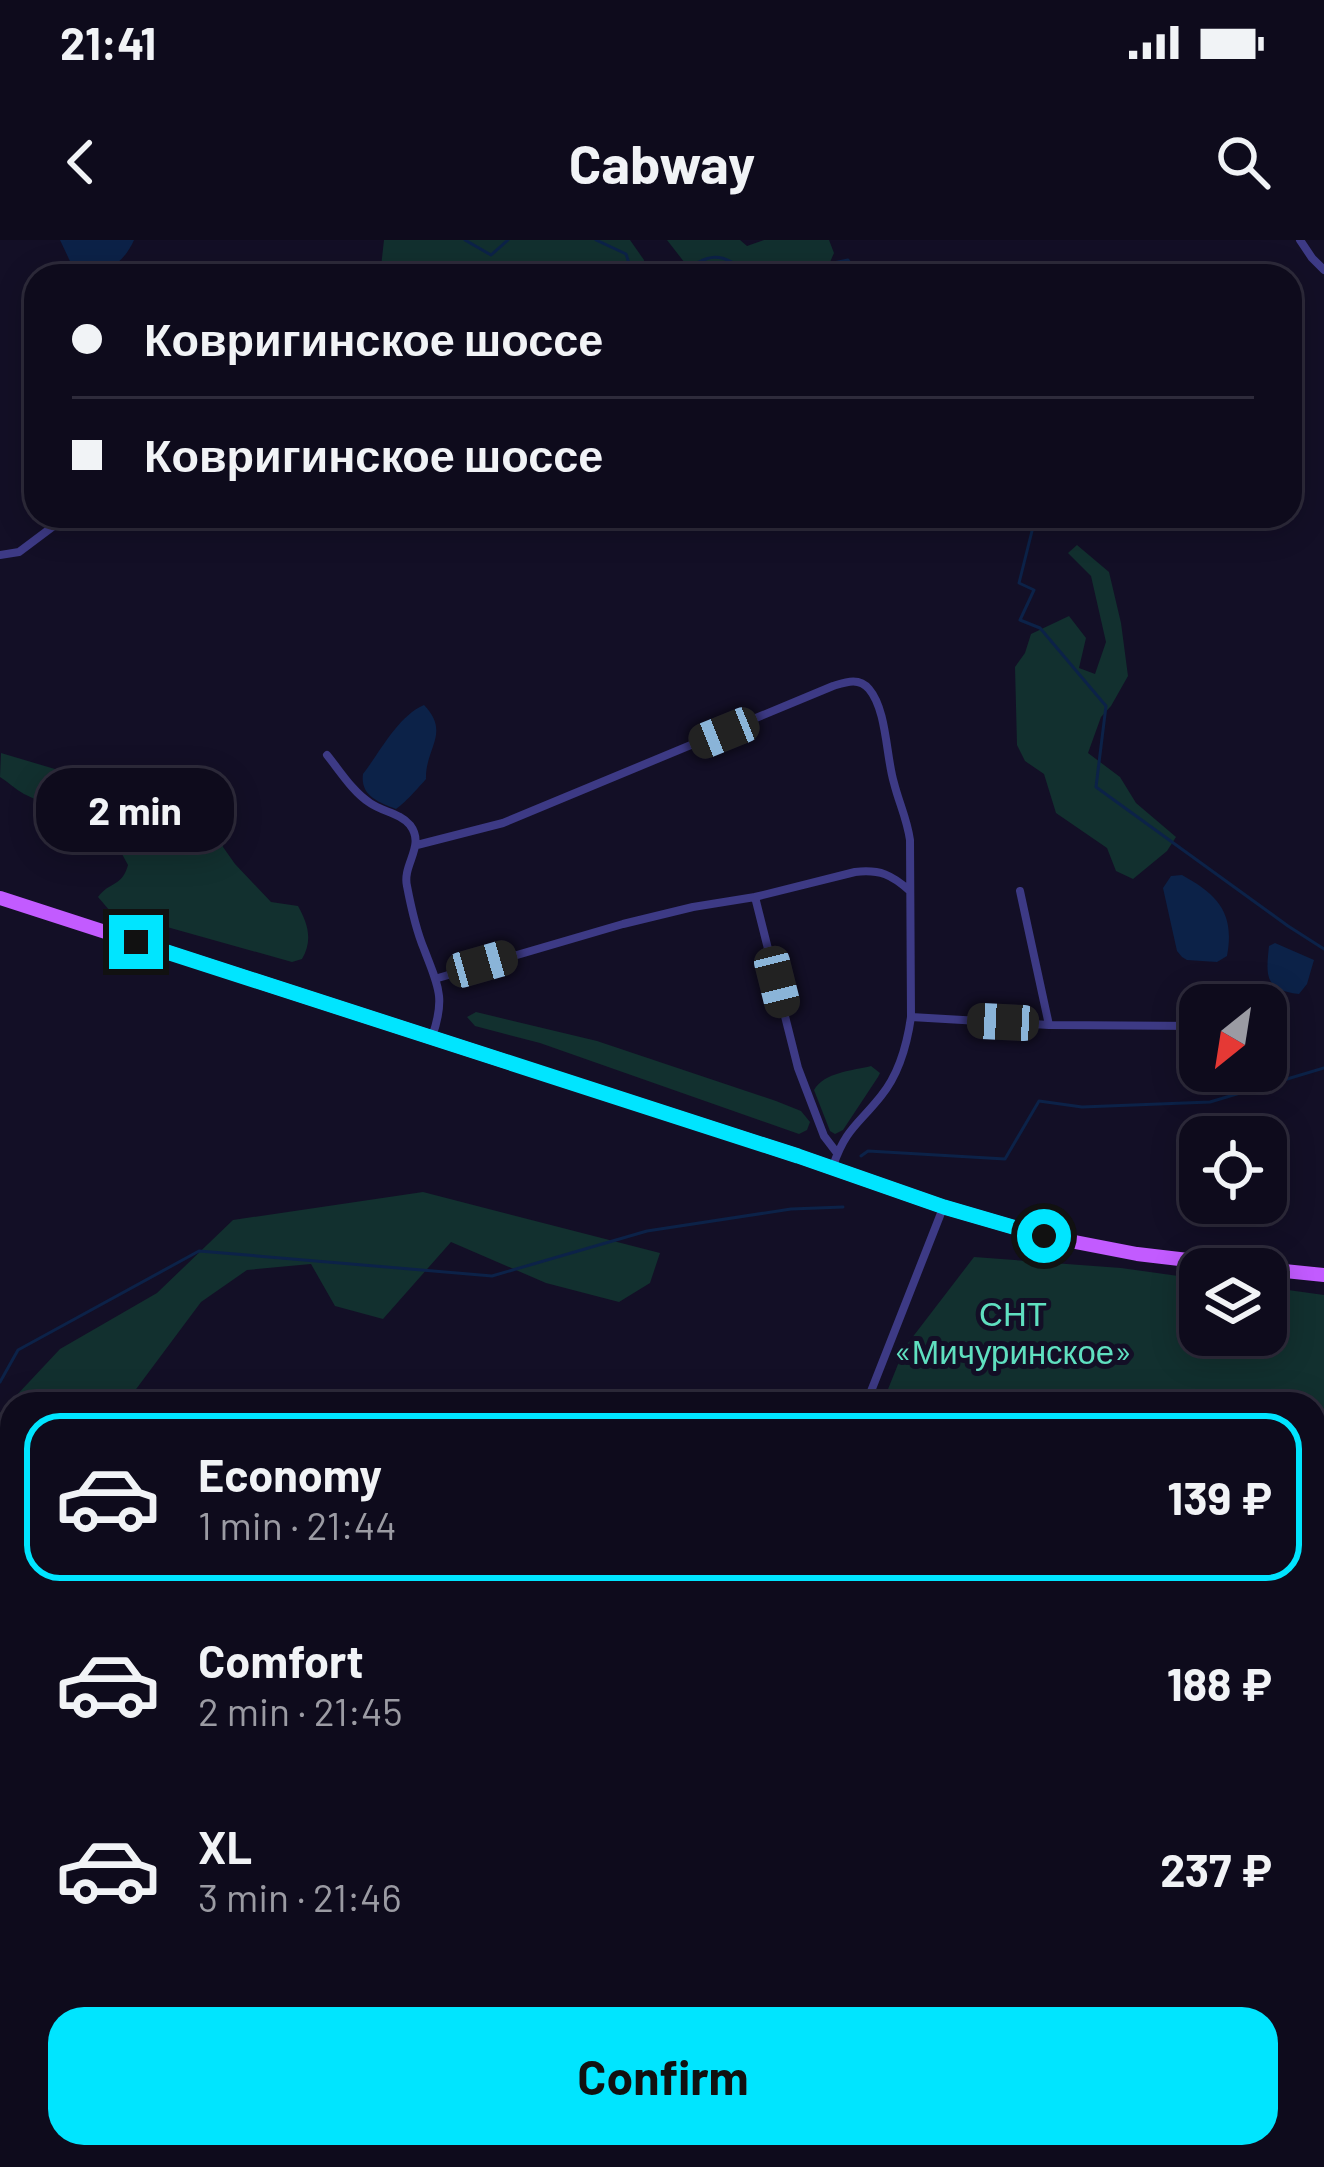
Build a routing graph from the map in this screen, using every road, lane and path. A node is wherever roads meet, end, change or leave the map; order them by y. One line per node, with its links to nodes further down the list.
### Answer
1 (1300, 240): 2 (street)
2 (1324, 270)
3 (51, 528): 4 (street)
4 (0, 555)
5 (327, 755): 6 (street)
6 (417, 845): 7 (street); 11 (street)
7 (910, 891): 9 (street); 12 (street)
8 (1020, 891): 13 (street)
9 (755, 897): 11 (street); 16 (street)
10 (0, 898): 15 (main road)
11 (438, 978): 15 (street)
12 (911, 1017): 13 (street); 16 (street)
13 (1049, 1025): 14 (street)
14 (1179, 1026)
15 (432, 1039): 16 (main road)
16 (835, 1160): 17 (main road)
17 (944, 1207): 18 (main road); 21 (street)
18 (1179, 1259)
19 (1287, 1272): 20 (main road)
20 (1324, 1276)
21 (871, 1392)

